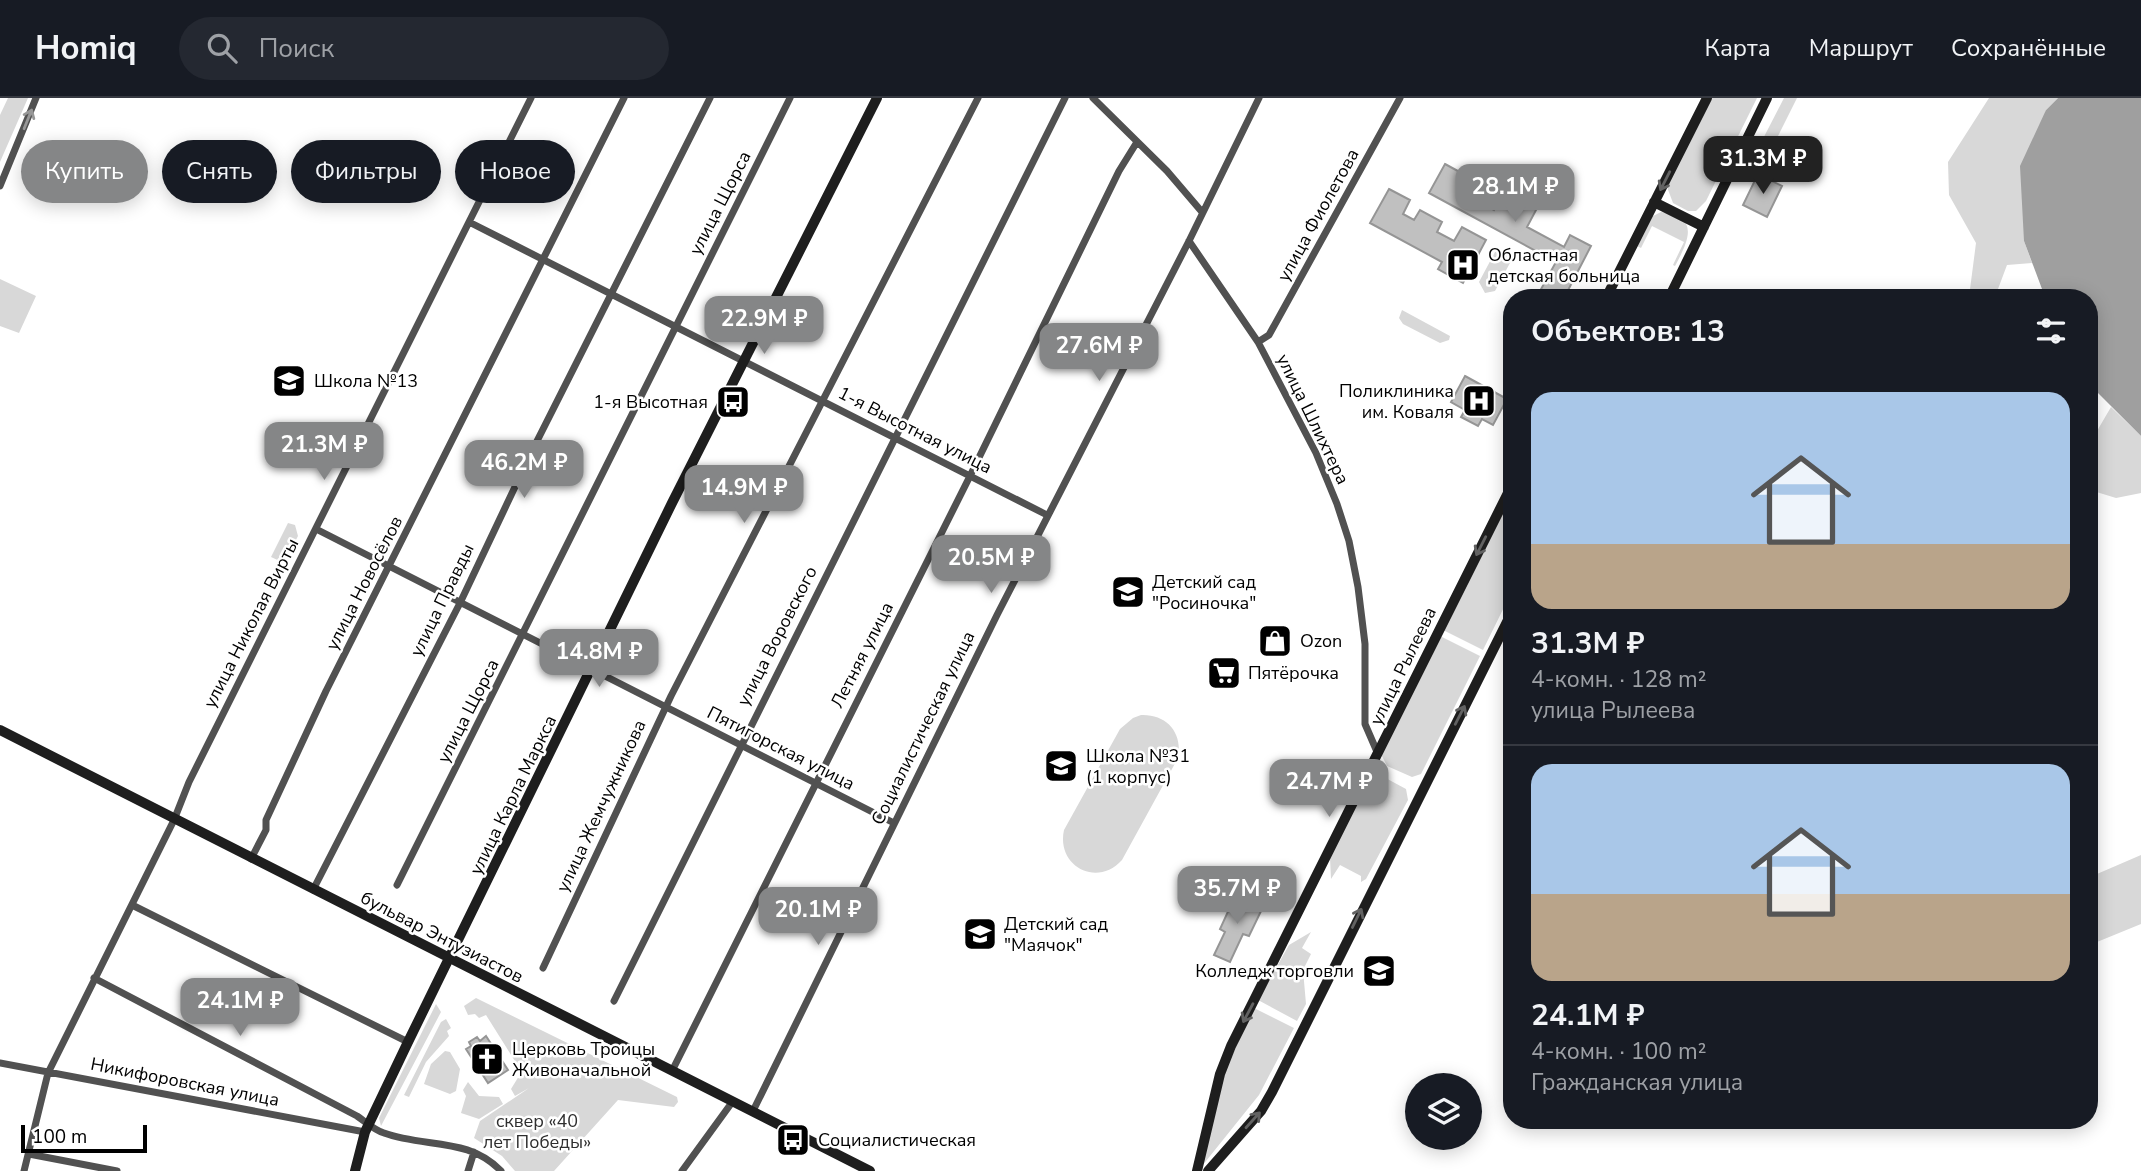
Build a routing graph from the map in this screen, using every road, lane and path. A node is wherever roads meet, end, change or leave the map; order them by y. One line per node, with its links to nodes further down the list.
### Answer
1 (36, 98): 15 (street, one-way to 1)
2 (531, 98): 18 (street, улица Николая Вирты)
3 (624, 98): 21 (street, улица Новосёлов)
4 (710, 98): 24 (street, улица Правды)
5 (790, 98): 25 (street, улица Щорса)
6 (877, 98): 27 (main road, улица Карла Маркса)
7 (978, 98): 28 (street, улица Жемчужникова)
8 (1065, 98): 29 (street, улица Воровского)
9 (1093, 98): 14 (street)
10 (1259, 98): 17 (street, Социалистическая улица)
11 (1400, 98): 26 (street, улица Фиолетова)
12 (1707, 98): 16 (main road, one-way to 16)
13 (1767, 98): 19 (main road)
14 (1137, 142): 17 (street); 30 (street, Летняя улица)
15 (0, 186)
16 (1654, 202): 19 (main road); 22 (main road)
17 (1202, 212): 20 (street, Социалистическая улица)
18 (469, 222): 21 (street, 1-я Высотная улица); 33 (street, улица Николая Вирты)
19 (1704, 227): 23 (main road)
20 (1189, 242): 26 (street, улица Шлихтера); 32 (street, Социалистическая улица)
21 (543, 260): 24 (street, 1-я Высотная улица); 34 (street, улица Новосёлов)
22 (1610, 289)
23 (1673, 289)
24 (613, 295): 25 (street, 1-я Высотная улица); 35 (street, улица Правды)
25 (675, 326): 27 (street, 1-я Высотная улица); 37 (street, улица Щорса)
26 (1258, 342): 42 (street, улица Шлихтера)
27 (744, 362): 28 (street, 1-я Высотная улица); 38 (main road, улица Карла Маркса)
28 (824, 402): 29 (street, 1-я Высотная улица); 39 (street, улица Жемчужникова)
29 (894, 438): 30 (street, 1-я Высотная улица); 41 (street, улица Воровского)
30 (970, 476): 32 (street, 1-я Высотная улица); 43 (street, Летняя улица)
31 (1503, 503): 42 (main road, улица Рылеева, one-way to 42)
32 (1047, 515): 45 (street, Социалистическая улица)
33 (316, 528): 34 (street, Пятигорская улица); 44 (street, улица Николая Вирты)
34 (390, 566): 35 (street, Пятигорская улица); 46 (street, улица Новосёлов)
35 (460, 603): 37 (street, Пятигорская улица); 48 (street, улица Правды)
36 (1503, 630): 71 (main road, one-way to 36)
37 (523, 635): 38 (street, Пятигорская улица); 47 (street, улица Щорса)
38 (592, 670): 39 (street, Пятигорская улица); 50 (main road, улица Карла Маркса)
39 (665, 707): 41 (street, Пятигорская улица); 51 (street, улица Жемчужникова)
40 (0, 730): 44 (main road, бульвар Энтузиастов)
41 (740, 745): 43 (street, Пятигорская улица); 53 (street, улица Воровского)
42 (1378, 754): 70 (main road, улица Рылеева, one-way to 70)
43 (815, 783): 45 (street, Пятигорская улица); 56 (street, Летняя улица)
44 (174, 820): 46 (main road, бульвар Энтузиастов); 49 (street, улица Николая Вирты)
45 (894, 823): 59 (street, Социалистическая улица)
46 (251, 859): 48 (main road, бульвар Энтузиастов)
47 (397, 886)
48 (313, 890): 50 (main road, бульвар Энтузиастов)
49 (132, 905): 52 (street, улица Николая Вирты); 54 (street)
50 (450, 959): 54 (main road, улица Карла Маркса); 56 (main road, бульвар Энтузиастов)
51 (543, 968)
52 (94, 978): 57 (street, улица Николая Вирты); 60 (street)
53 (614, 1001)
54 (408, 1042): 60 (main road, улица Карла Маркса)
55 (0, 1063): 57 (street, Никифоровская улица)
56 (672, 1071): 58 (main road, бульвар Энтузиастов)
57 (48, 1073): 60 (street, Никифоровская улица); 62 (street, улица Николая Вирты)
58 (733, 1101): 59 (main road, бульвар Энтузиастов); 68 (street)
59 (752, 1111): 69 (main road, бульвар Энтузиастов)
60 (367, 1128): 61 (street); 65 (main road, улица Карла Маркса)
61 (474, 1152): 66 (street); 67 (street)
62 (29, 1154): 63 (street, улица Николая Вирты); 64 (street)
63 (24, 1171)
64 (117, 1171)
65 (355, 1171)
66 (468, 1171)
67 (501, 1171)
68 (682, 1171)
69 (870, 1171)
70 (1197, 1171)
71 (1208, 1171)

